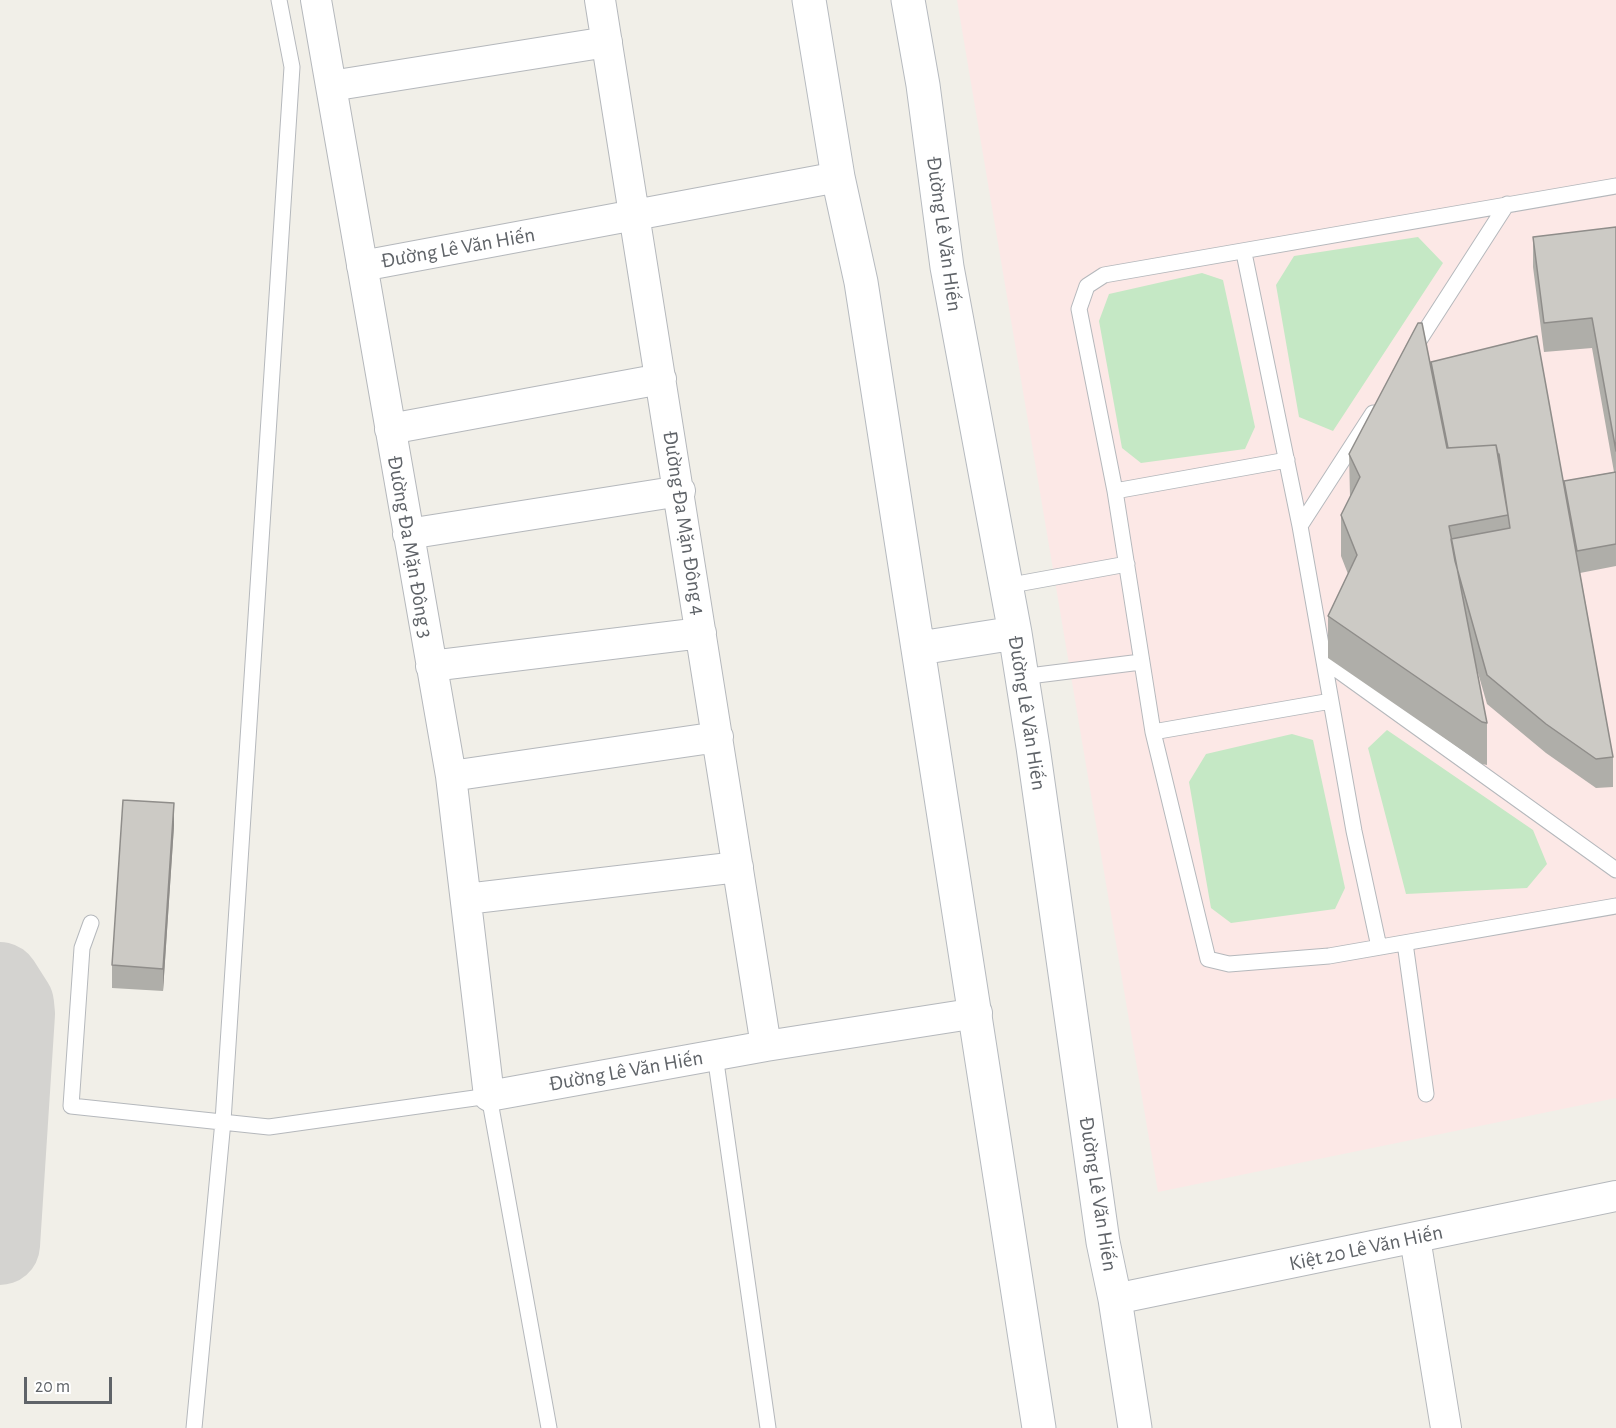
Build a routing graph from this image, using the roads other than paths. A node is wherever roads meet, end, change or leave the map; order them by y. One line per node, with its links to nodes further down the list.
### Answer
1 (279, 0): 48 (lane)
2 (316, 0): 7 (street, Đường Đa Mặn Đông 3)
3 (600, 0): 6 (street, Đường Đa Mặn Đông 4)
4 (809, 0): 8 (main road)
5 (909, 0): 24 (main road, Đường Lê Văn Hiến)
6 (607, 42): 7 (street); 11 (street, Đường Đa Mặn Đông 4)
7 (331, 86): 13 (street, Đường Đa Mặn Đông 3)
8 (838, 177): 11 (street, Đường Lê Văn Hiến); 27 (main road)
9 (1616, 186): 10 (lane)
10 (1507, 204): 12 (lane); 14 (lane)
11 (634, 216): 13 (street, Đường Lê Văn Hiến); 15 (street, Đường Đa Mặn Đông 4)
12 (1244, 253): 18 (lane); 20 (lane)
13 (362, 266): 17 (street, Đường Đa Mặn Đông 3)
14 (1408, 358)
15 (661, 380): 17 (street); 19 (street, Đường Đa Mặn Đông 4)
16 (1383, 398): 21 (lane)
17 (390, 429): 22 (street, Đường Đa Mặn Đông 3)
18 (1287, 460): 20 (lane); 21 (lane)
19 (680, 491): 22 (street); 25 (street, Đường Đa Mặn Đông 4)
20 (1115, 491): 23 (lane)
21 (1300, 526): 28 (lane)
22 (408, 534): 30 (street, Đường Đa Mặn Đông 3)
23 (1127, 564): 24 (lane); 29 (lane)
24 (1006, 586): 26 (main road, Đường Lê Văn Hiến)
25 (701, 633): 30 (street); 34 (street, Đường Đa Mặn Đông 4)
26 (1015, 633): 27 (main road); 31 (main road, Đường Lê Văn Hiến)
27 (920, 648): 43 (main road)
28 (1325, 661): 32 (lane); 37 (lane)
29 (1141, 662): 31 (lane); 33 (lane)
30 (430, 666): 35 (street, Đường Đa Mặn Đông 3)
31 (1021, 676): 51 (main road, Đường Lê Văn Hiến)
32 (1331, 700): 33 (lane); 42 (lane)
33 (1153, 732): 42 (lane)
34 (718, 736): 35 (street); 36 (street, Đường Đa Mặn Đông 4)
35 (451, 776): 38 (street, Đường Đa Mặn Đông 3)
36 (738, 867): 38 (street); 44 (street, Đường Đa Mặn Đông 4)
37 (1616, 870)
38 (466, 898): 47 (street, Đường Đa Mặn Đông 3)
39 (1616, 906): 41 (lane)
40 (91, 923): 48 (lane)
41 (1405, 943): 42 (lane); 46 (lane)
42 (1379, 947)
43 (977, 1013): 44 (street, Đường Lê Văn Hiến); 55 (main road)
44 (766, 1046): 45 (street, Đường Lê Văn Hiến)
45 (715, 1055): 47 (street, Đường Lê Văn Hiến); 54 (lane)
46 (1426, 1094)
47 (489, 1096): 48 (lane); 53 (lane)
48 (223, 1121): 52 (lane)
49 (1616, 1196): 50 (street, Kiệt 20 Lê Văn Hiến)
50 (1415, 1238): 51 (street, Kiệt 20 Lê Văn Hiến); 57 (street)
51 (1115, 1299): 56 (main road, Đường Lê Văn Hiến)
52 (194, 1428)
53 (549, 1428)
54 (768, 1428)
55 (1039, 1428)
56 (1134, 1428)
57 (1446, 1428)

